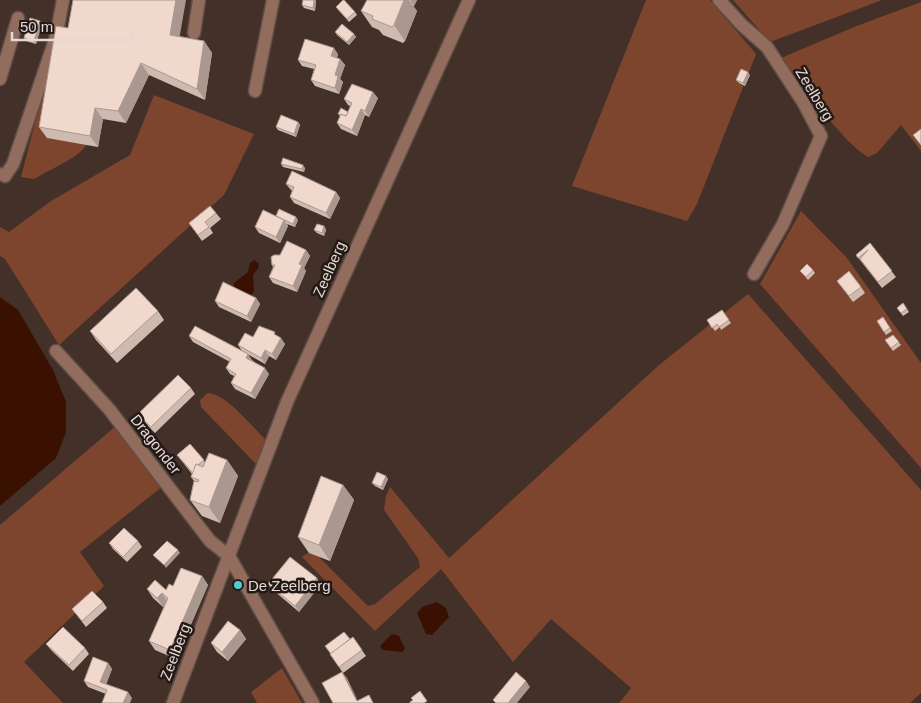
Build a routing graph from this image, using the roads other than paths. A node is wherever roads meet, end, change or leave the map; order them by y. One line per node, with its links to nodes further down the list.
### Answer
1 (64, 0): 10 (street)
2 (199, 0): 7 (street)
3 (273, 0): 9 (street)
4 (469, 0): 13 (street, Zeelberg)
5 (719, 0): 11 (street, Zeelberg)
6 (18, 18): 8 (street)
7 (194, 33)
8 (0, 79)
9 (255, 90)
10 (0, 174)
11 (754, 274)
12 (56, 351): 13 (street, Dragonder)
13 (229, 556): 14 (street, Zeelberg); 15 (street)
14 (172, 703)
15 (313, 703)

